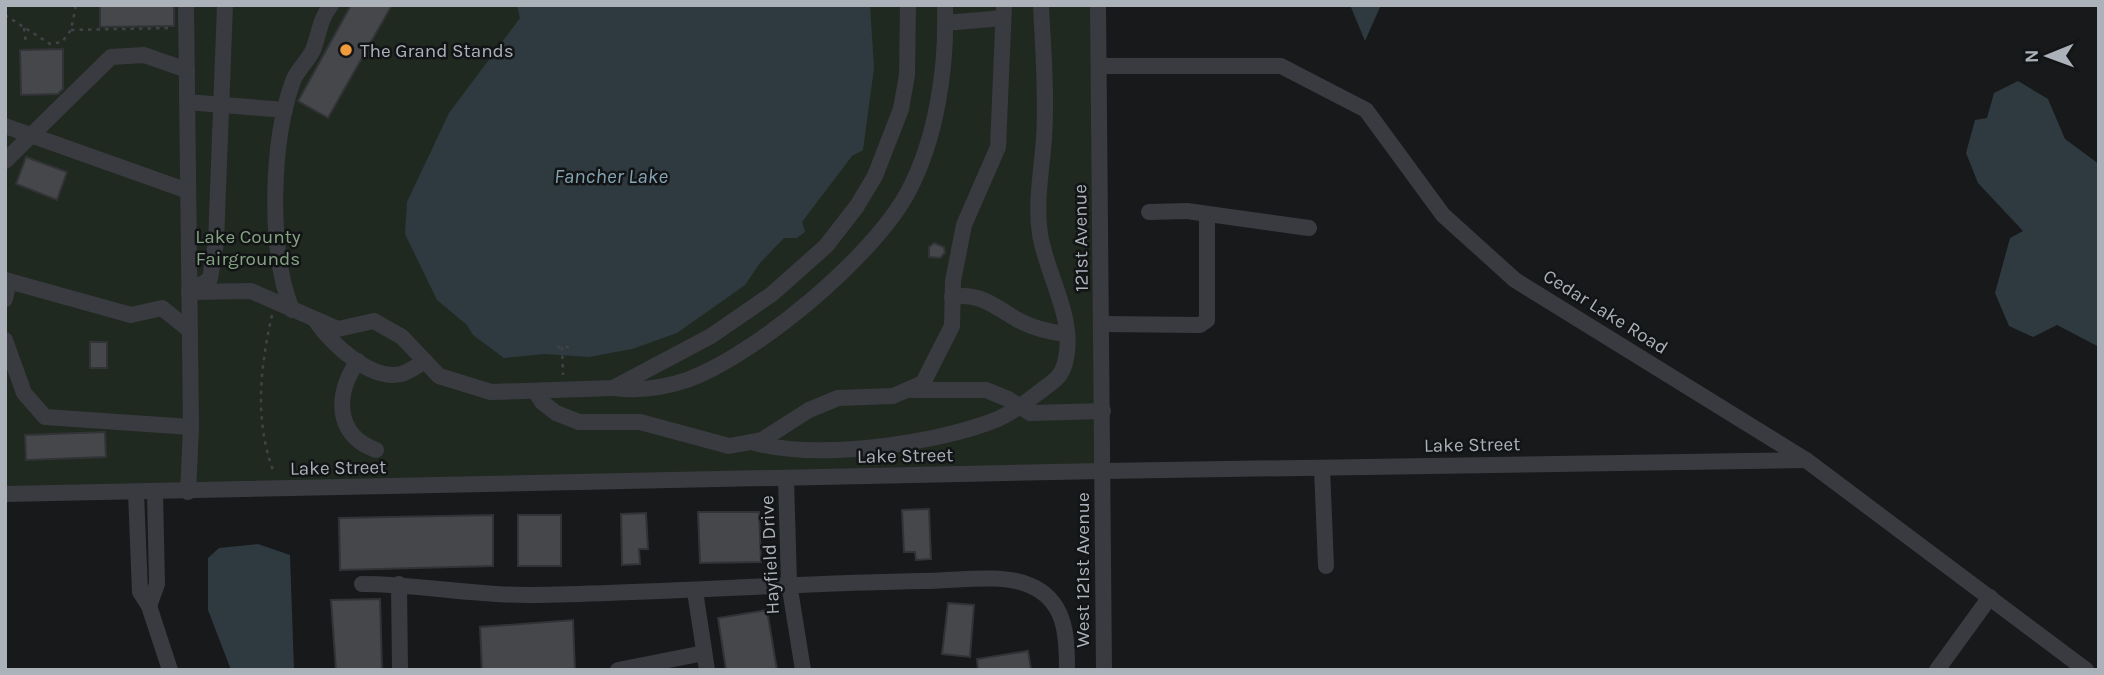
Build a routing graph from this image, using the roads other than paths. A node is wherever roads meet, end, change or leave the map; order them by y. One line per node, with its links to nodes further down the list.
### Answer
1 (186, 5): 11 (street)
2 (225, 5): 13 (street)
3 (331, 5): 14 (street)
4 (908, 5): 22 (street)
5 (945, 5): 9 (street)
6 (1041, 5): 32 (street)
7 (1098, 5): 10 (street, 121st Avenue)
8 (1004, 12): 9 (street); 26 (street)
9 (946, 23): 23 (street)
10 (1099, 66): 30 (street, 121st Avenue); 44 (street, Cedar Lake Road)
11 (187, 70): 12 (street); 16 (street)
12 (187, 102): 13 (street); 18 (street)
13 (221, 105): 14 (street); 25 (street)
14 (285, 110): 28 (street)
15 (5, 126): 16 (street)
16 (30, 136): 17 (street); 18 (street)
17 (5, 161)
18 (188, 191): 25 (street)
19 (1149, 212): 20 (street)
20 (1207, 214): 21 (street); 30 (street)
21 (1309, 228)
22 (826, 246): 23 (street); 36 (street)
23 (842, 270): 36 (street)
24 (7, 281): 27 (street); 31 (street)
25 (189, 292): 28 (street); 31 (street)
26 (953, 297): 32 (street); 37 (street)
27 (5, 299)
28 (292, 310): 29 (street)
29 (313, 318): 34 (street); 35 (street)
30 (1102, 324): 40 (street, 121st Avenue)
31 (188, 329): 41 (street)
32 (1066, 334): 39 (street)
33 (5, 340): 41 (street)
34 (358, 360): 35 (street); 43 (street)
35 (425, 361): 38 (street)
36 (613, 388): 38 (street)
37 (906, 390): 39 (street); 42 (street)
38 (535, 391): 42 (street)
39 (1021, 407): 40 (street); 42 (street)
40 (1102, 411): 46 (street, 121st Avenue)
41 (191, 427): 50 (street)
42 (752, 442)
43 (376, 450)
44 (1806, 460): 45 (street, Lake Street); 57 (street, Cedar Lake Road)
45 (1322, 468): 46 (street, Lake Street); 52 (street)
46 (1103, 471): 47 (street, Lake Street); 66 (street, West 121st Avenue)
47 (786, 479): 50 (street, Lake Street); 53 (street, Hayfield Drive)
48 (136, 492): 49 (street, Lake Street); 51 (street, Lake Street); 58 (street)
49 (155, 492): 50 (street, Lake Street); 58 (street)
50 (188, 492)
51 (5, 494)
52 (1326, 566)
53 (789, 583): 56 (street); 64 (street, Hayfield Drive); 65 (street)
54 (362, 584): 55 (street)
55 (399, 584): 56 (street); 61 (street)
56 (695, 591): 59 (street)
57 (1990, 597): 67 (street); 68 (street, Cedar Lake Road)
58 (149, 606): 60 (street)
59 (704, 653): 62 (street); 63 (street)
60 (170, 670)
61 (400, 670)
62 (618, 670)
63 (707, 670)
64 (803, 670)
65 (1067, 670)
66 (1104, 670)
67 (1937, 670)
68 (2086, 670)

